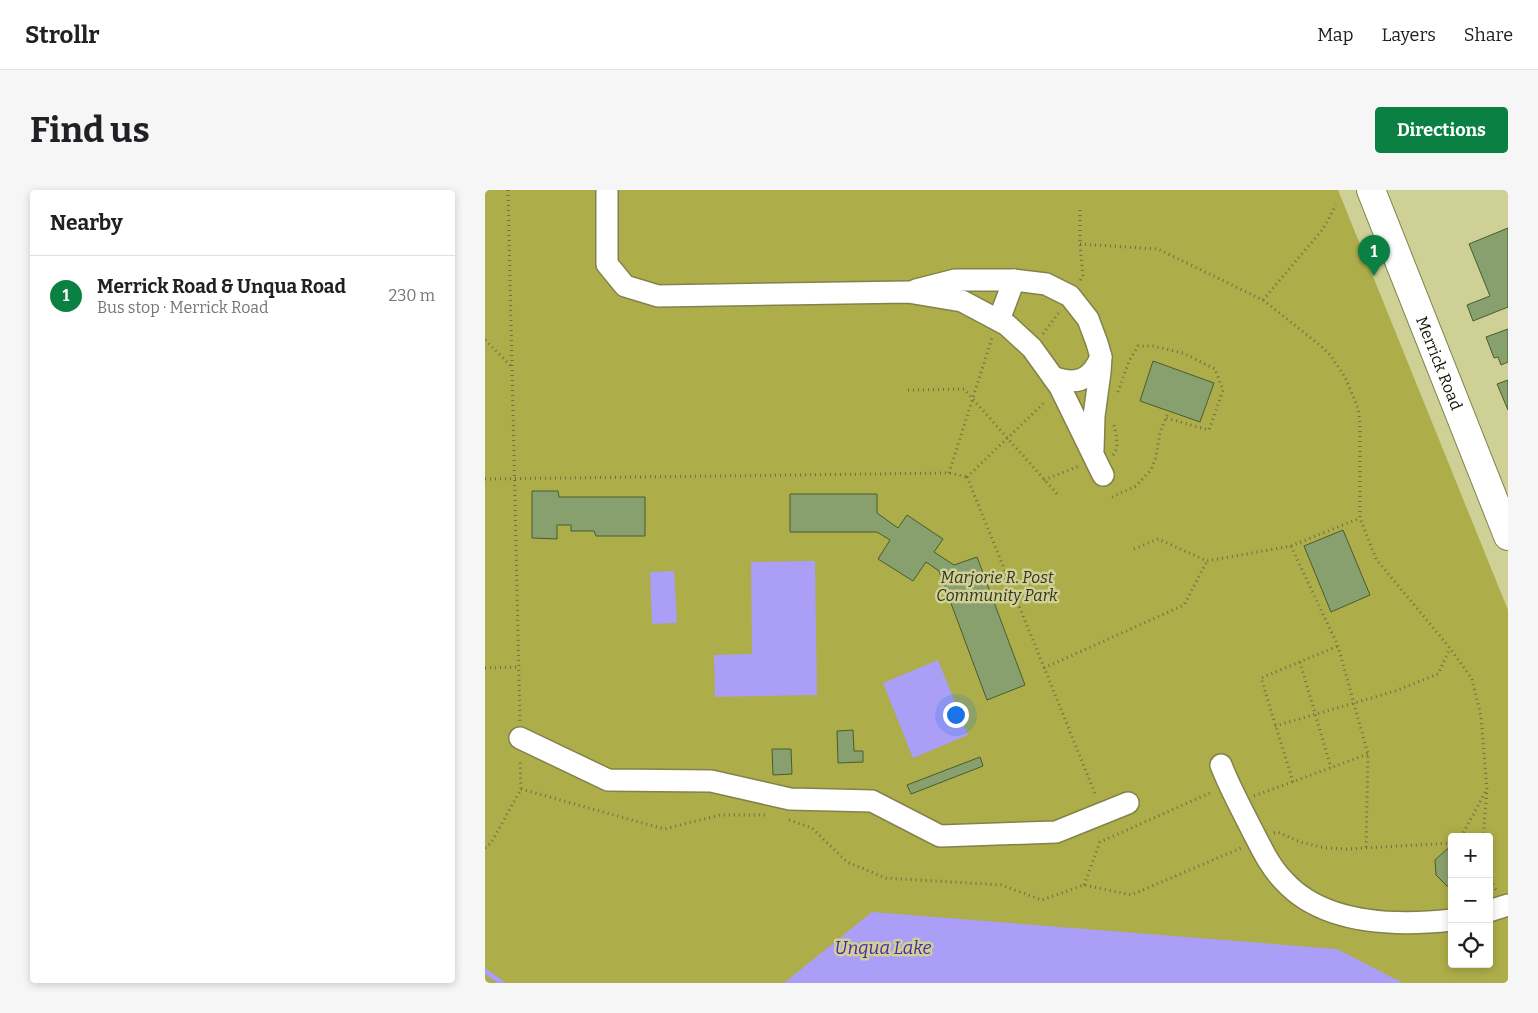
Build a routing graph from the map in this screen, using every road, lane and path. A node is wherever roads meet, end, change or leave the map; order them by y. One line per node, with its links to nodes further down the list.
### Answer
1 (508, 190): 13 (path)
2 (607, 190): 7 (lane)
3 (1371, 190): 29 (main road, Merrick Road)
4 (1336, 205): 8 (path)
5 (1080, 244): 8 (path)
6 (1014, 280): 7 (lane); 9 (lane); 12 (lane)
7 (908, 292): 9 (lane)
8 (1263, 300): 28 (path)
9 (999, 320): 14 (lane); 16 (path)
10 (485, 340): 13 (path)
11 (1138, 346): 18 (path)
12 (1101, 356): 14 (lane); 20 (lane)
13 (512, 368): 25 (path)
14 (1057, 382): 19 (path); 20 (lane)
15 (908, 390): 16 (path)
16 (973, 399): 19 (path); 21 (path)
17 (1169, 411): 18 (path)
18 (1166, 418): 27 (path)
19 (1008, 439): 23 (path); 26 (path)
20 (1093, 454): 22 (lane)
21 (949, 473): 23 (path); 25 (path)
22 (1103, 475)
23 (967, 477): 38 (path)
24 (485, 479): 25 (path)
25 (515, 479): 36 (path)
26 (1057, 494)
27 (1113, 497)
28 (1360, 518): 30 (path); 34 (path)
29 (1508, 536)
30 (1291, 546): 32 (path); 33 (path)
31 (1134, 549): 32 (path)
32 (1207, 561): 38 (path)
33 (1338, 646): 35 (path); 39 (path)
34 (1450, 648): 39 (path); 49 (path)
35 (1300, 662): 40 (path); 41 (path)
36 (518, 667): 37 (path); 42 (path)
37 (485, 668)
38 (1044, 668): 52 (path)
39 (1354, 703): 40 (path); 43 (path)
40 (1316, 715): 41 (path); 45 (path)
41 (1275, 726): 46 (path)
42 (520, 738): 47 (path); 52 (lane)
43 (1368, 754): 45 (path); 60 (path)
44 (1221, 765): 50 (lane)
45 (1331, 768): 46 (path)
46 (1293, 782): 50 (path)
47 (521, 789): 53 (path); 59 (path)
48 (1216, 790): 61 (path)
49 (1487, 790): 55 (path); 56 (path)
50 (1237, 802): 57 (lane)
51 (1127, 803): 52 (lane)
52 (1103, 813)
53 (776, 815)
54 (785, 818): 61 (path)
55 (1463, 833)
56 (1483, 833)
57 (1258, 840): 60 (path); 61 (path); 64 (lane)
58 (1448, 843): 60 (path)
59 (485, 848)
60 (1366, 848)
61 (1084, 886)
62 (1508, 905): 63 (lane)
63 (1493, 910)
64 (1448, 920)

